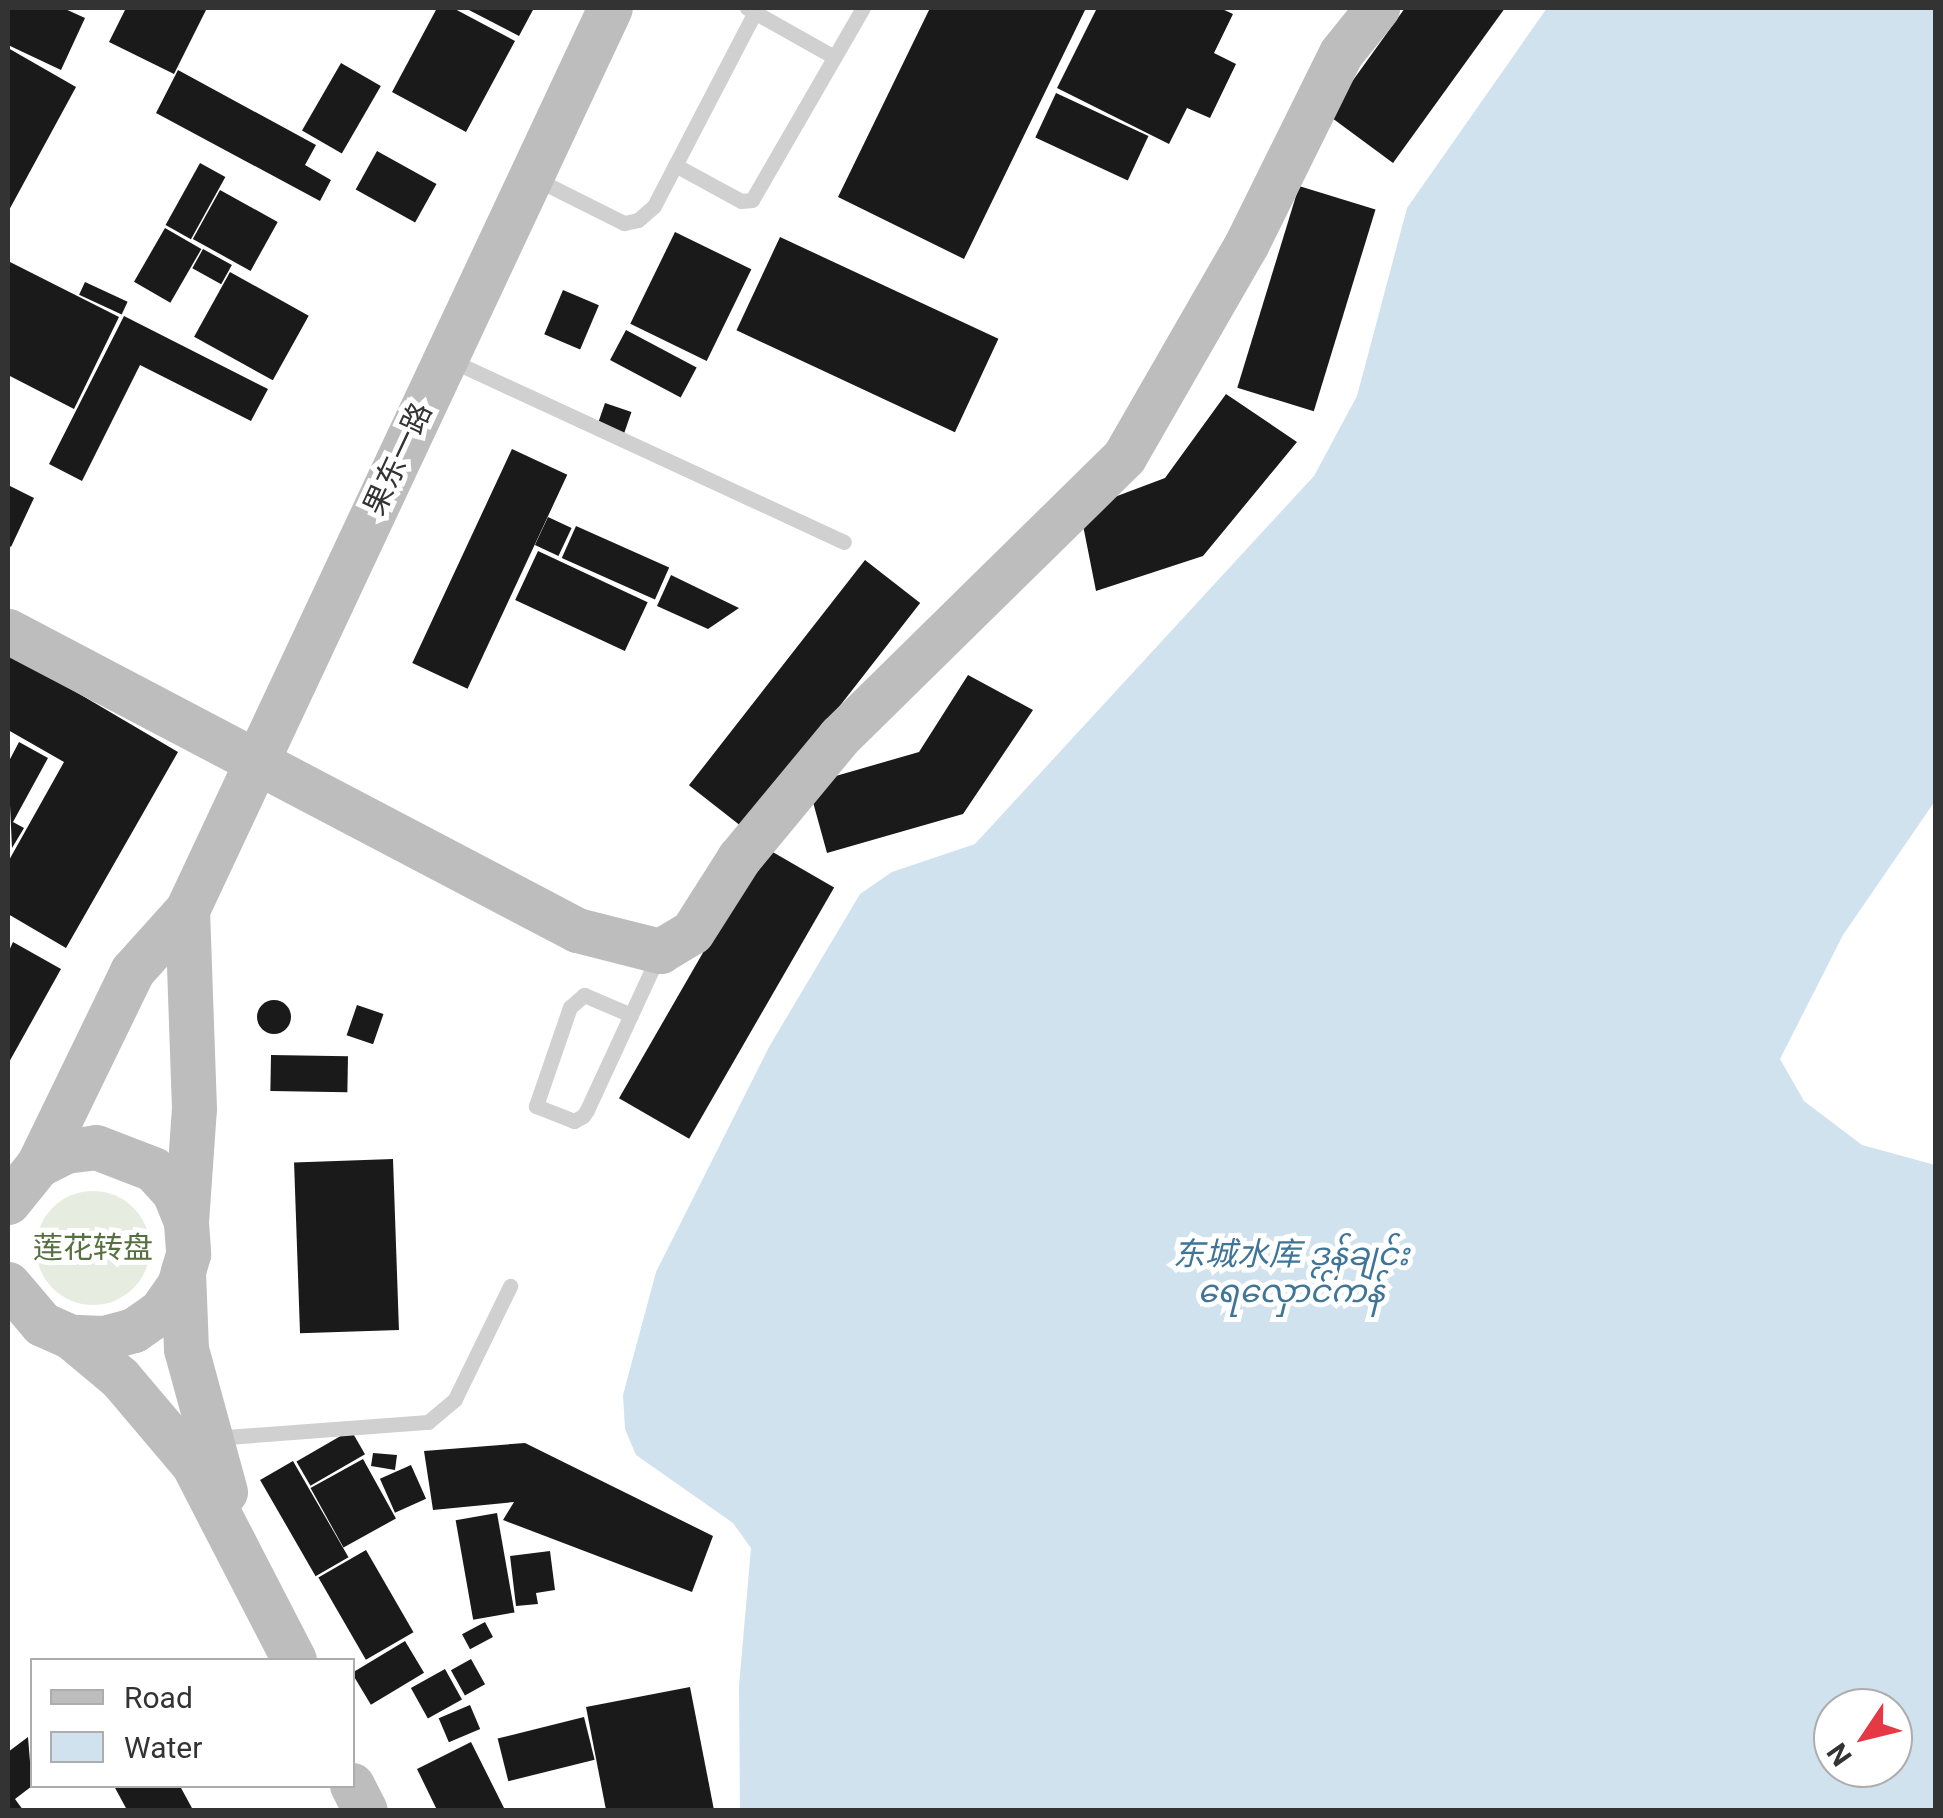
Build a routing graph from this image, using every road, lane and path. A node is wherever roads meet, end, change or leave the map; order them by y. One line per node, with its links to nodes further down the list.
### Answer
1 (610, 8): 7 (main road, 果东一路)
2 (863, 8): 5 (lane)
3 (1377, 8): 13 (main road)
4 (751, 10): 5 (lane); 6 (lane)
5 (834, 57): 6 (lane)
6 (675, 165): 7 (lane)
7 (531, 176): 8 (main road, 果东一路)
8 (446, 358): 9 (lane); 11 (main road, 果东一路)
9 (844, 542)
10 (8, 631): 11 (main road)
11 (258, 760): 12 (main road, 果东一路); 13 (main road)
12 (188, 910): 15 (main road); 17 (main road)
13 (660, 952): 14 (lane)
14 (631, 1014): 14 (lane)
15 (38, 1165): 16 (main road); 17 (main road)
16 (8, 1202)
17 (186, 1222): 18 (main road)
18 (183, 1270): 21 (main road); 22 (main road)
19 (8, 1284): 21 (main road)
20 (510, 1286): 22 (lane)
21 (72, 1336): 23 (main road)
22 (210, 1438): 23 (main road)
23 (244, 1556): 24 (main road)
24 (293, 1658)

